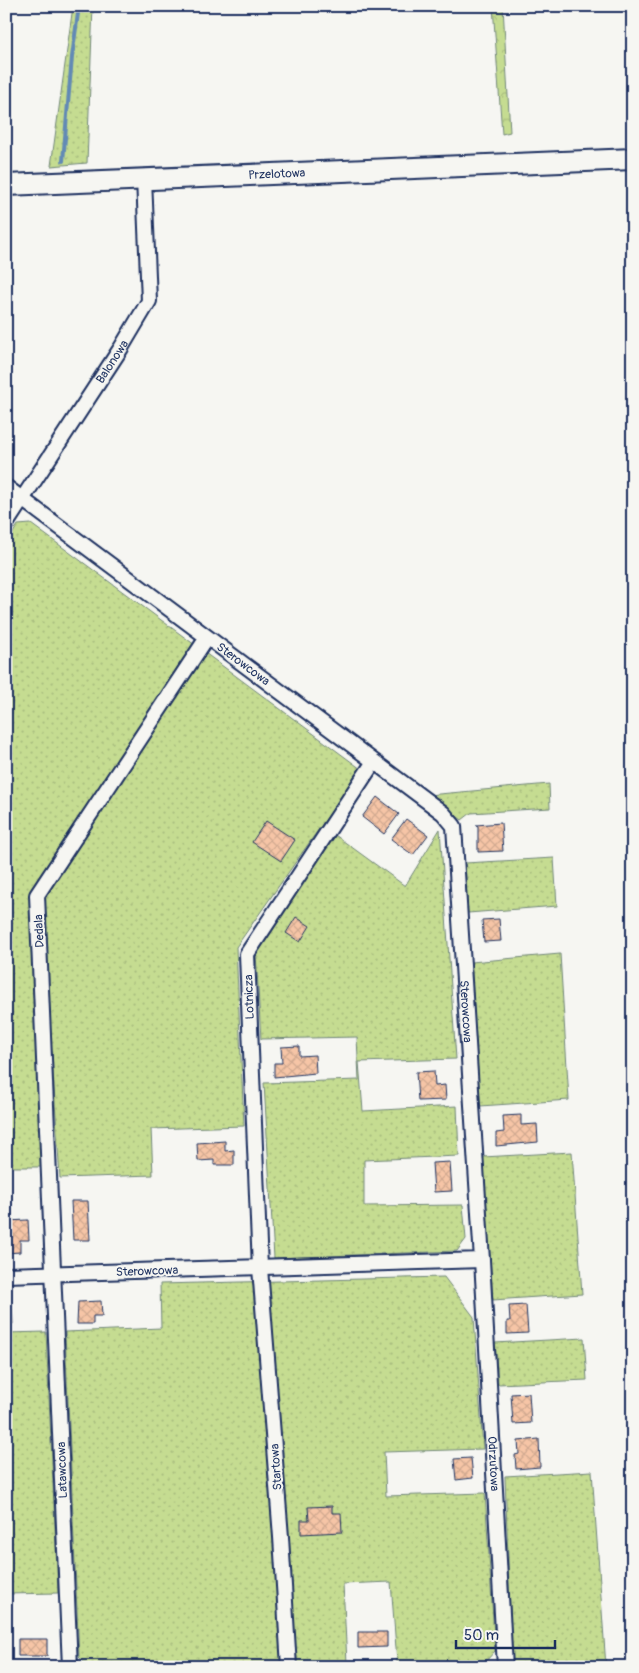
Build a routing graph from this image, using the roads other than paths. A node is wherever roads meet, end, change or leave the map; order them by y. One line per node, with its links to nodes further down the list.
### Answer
1 (633, 159): 2 (street, Przelotowa)
2 (144, 178): 3 (street, Przelotowa); 5 (street, Balonowa)
3 (6, 185)
4 (6, 487): 5 (street, Sterowcowa)
5 (23, 500): 6 (street, Balonowa); 7 (street, Sterowcowa)
6 (6, 524)
7 (206, 638): 8 (street, Sterowcowa); 11 (street, Dedala)
8 (372, 763): 9 (street, Sterowcowa); 10 (street, Lotnicza)
9 (482, 1260): 10 (street, Sterowcowa); 15 (street, Odrzutowa)
10 (260, 1268): 11 (street, Sterowcowa); 14 (street, Startowa)
11 (54, 1274): 12 (street, Sterowcowa); 13 (street, Latawcowa)
12 (6, 1275)
13 (70, 1667)
14 (289, 1667)
15 (505, 1667)

